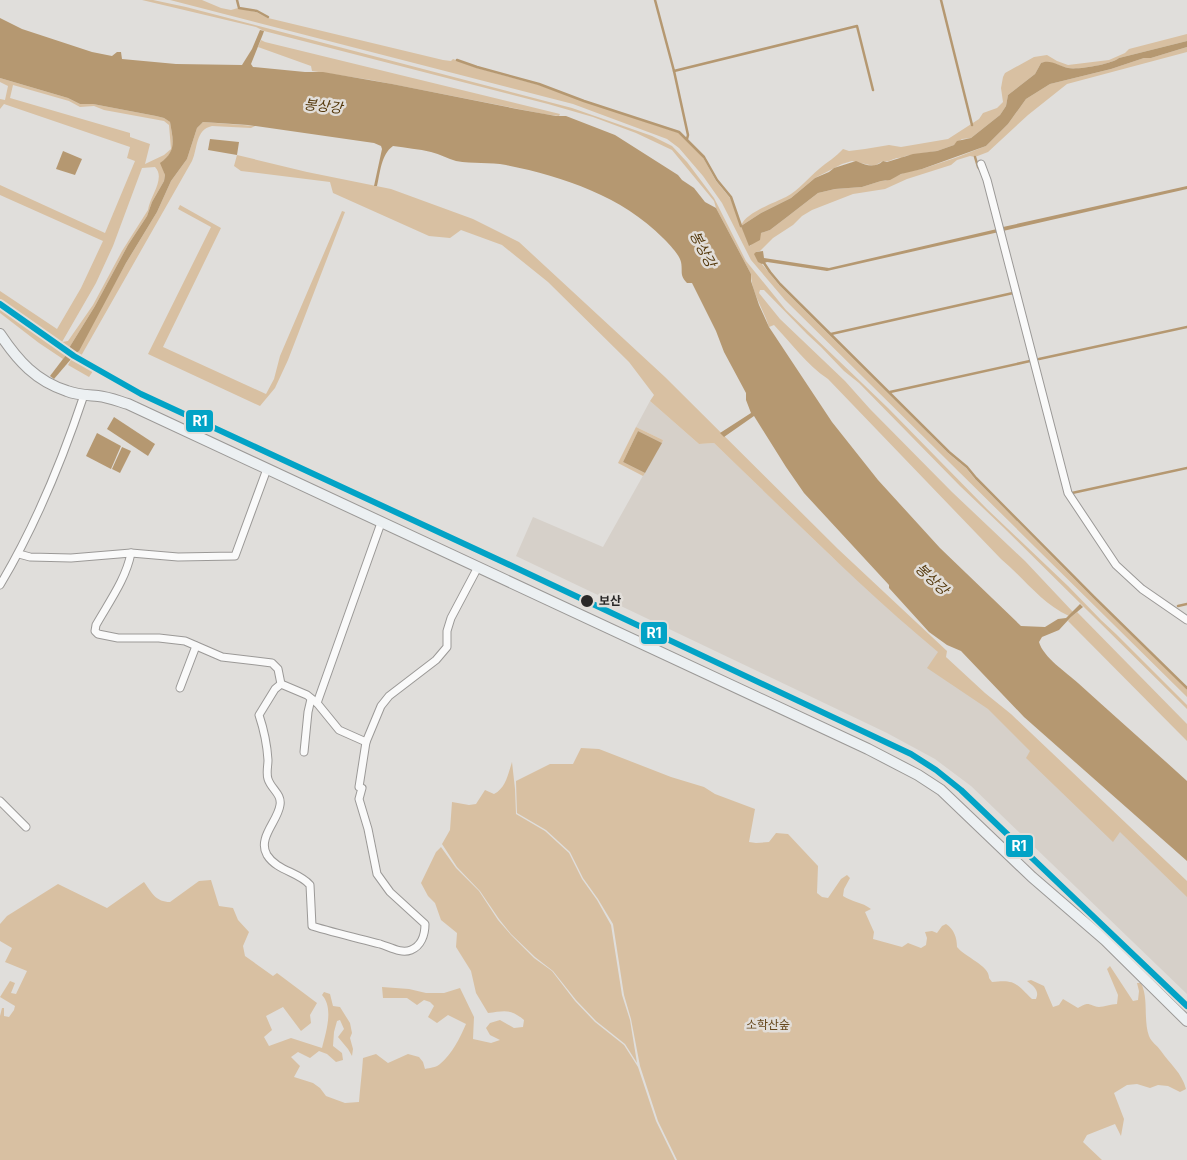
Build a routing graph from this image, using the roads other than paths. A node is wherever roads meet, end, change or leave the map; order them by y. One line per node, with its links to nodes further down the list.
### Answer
1 (981, 164): 10 (street)
2 (0, 334): 3 (main road)
3 (84, 395): 4 (main road); 7 (street)
4 (267, 469): 5 (main road); 6 (street)
5 (381, 523): 8 (main road); 14 (street)
6 (131, 553): 7 (street); 11 (street)
7 (19, 554): 9 (street)
8 (478, 567): 15 (street); 19 (main road)
9 (0, 585)
10 (1187, 620)
11 (196, 646): 12 (street); 13 (street)
12 (281, 684): 14 (street); 15 (street)
13 (180, 688)
14 (314, 701): 15 (street); 16 (street)
15 (366, 742)
16 (304, 752)
17 (0, 801): 18 (street)
18 (26, 827)
19 (1187, 1021)

